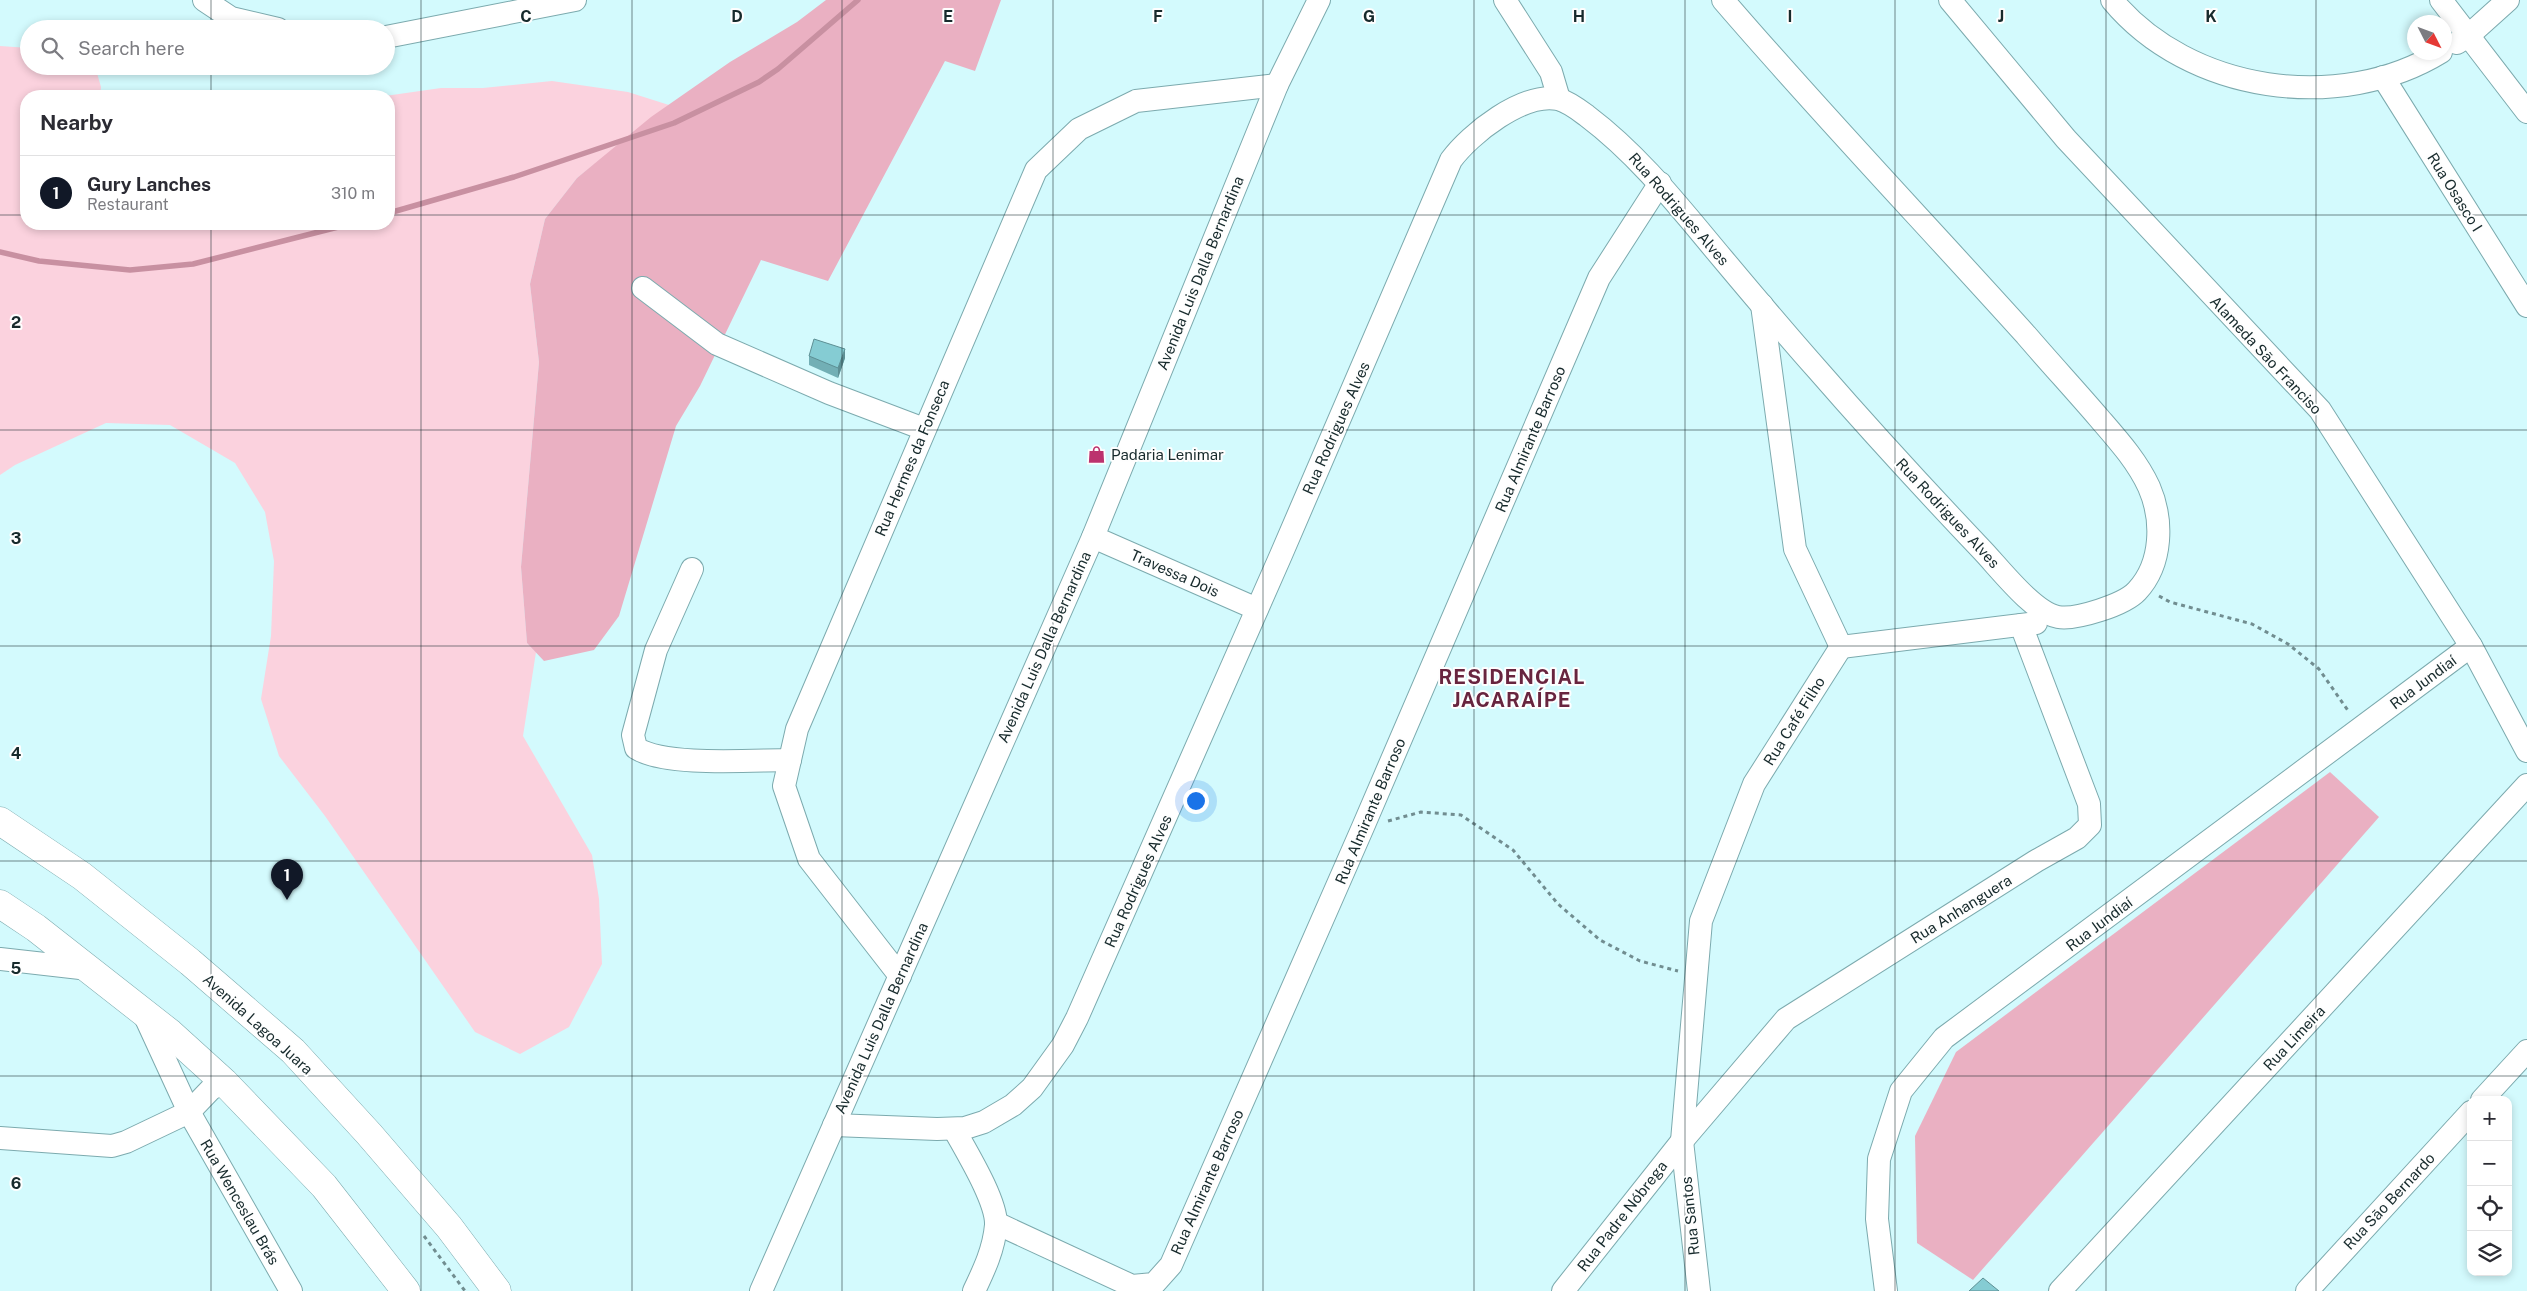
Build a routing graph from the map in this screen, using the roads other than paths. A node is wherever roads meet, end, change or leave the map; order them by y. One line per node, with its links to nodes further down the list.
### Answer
1 (204, 0): 10 (street)
2 (575, 0): 11 (street)
3 (1319, 0): 16 (street, Avenida Luis Dalla Bernardina)
4 (1505, 0): 17 (street)
5 (1723, 0): 27 (street)
6 (1950, 0): 29 (street, Alameda São Franciso)
7 (2112, 0): 15 (street)
8 (2441, 0): 12 (street)
9 (2508, 0): 12 (street)
10 (240, 20)
11 (395, 34)
12 (2468, 36): 13 (street); 18 (street)
13 (2452, 45)
14 (2428, 60): 15 (street)
15 (2383, 78): 22 (street, Rua Osasco I)
16 (1277, 85): 23 (street, Rua Hermes da Fonseca); 24 (street, Avenida Luis Dalla Bernardina)
17 (1559, 99): 19 (street, Rua Rodrigues Alves); 26 (street, Rua Rodrigues Alves)
18 (2527, 112)
19 (1660, 183): 21 (street, Rua Rodrigues Alves); 49 (street, Rua Almirante Barroso)
20 (643, 288): 23 (street)
21 (1762, 305): 27 (street, Rua Rodrigues Alves); 30 (street)
22 (2527, 306)
23 (924, 429): 32 (street, Rua Hermes da Fonseca)
24 (1093, 537): 26 (street, Travessa Dois); 38 (street, Avenida Luis Dalla Bernardina)
25 (692, 569): 32 (street)
26 (1257, 609): 46 (street, Rua Rodrigues Alves)
27 (2064, 619): 28 (street)
28 (2021, 625): 30 (street); 48 (street, Rua Anhanguera)
29 (2471, 646): 31 (street, Alameda São Franciso); 57 (street, Rua Jundiaí)
30 (1841, 647): 48 (street, Rua Café Filho)
31 (2527, 751)
32 (790, 760): 38 (street, Rua Hermes da Fonseca)
33 (2527, 785): 58 (street, Rua Limeira)
34 (0, 821): 52 (main road, Avenida Lagoa Juara)
35 (0, 904): 37 (main road)
36 (0, 959): 37 (street)
37 (89, 969): 39 (main road)
38 (900, 976): 45 (street, Avenida Luis Dalla Bernardina)
39 (143, 1012): 41 (main road); 43 (street, Rua Wenceslau Brás)
40 (2527, 1051): 42 (street)
41 (224, 1082): 43 (street); 51 (main road)
42 (2486, 1096)
43 (190, 1112): 47 (street); 50 (street, Rua Wenceslau Brás)
44 (2467, 1116): 59 (street, Rua São Bernardo)
45 (834, 1124): 46 (street, Rua Rodrigues Alves); 53 (street, Avenida Luis Dalla Bernardina)
46 (954, 1129): 49 (street)
47 (0, 1138)
48 (1682, 1141): 55 (street, Rua Padre Nóbrega); 56 (street, Rua Santos)
49 (996, 1223): 54 (street)
50 (291, 1291)
51 (406, 1291)
52 (497, 1291)
53 (761, 1291)
54 (974, 1291)
55 (1563, 1291)
56 (1699, 1291)
57 (1886, 1291)
58 (2060, 1291)
59 (2307, 1291)

